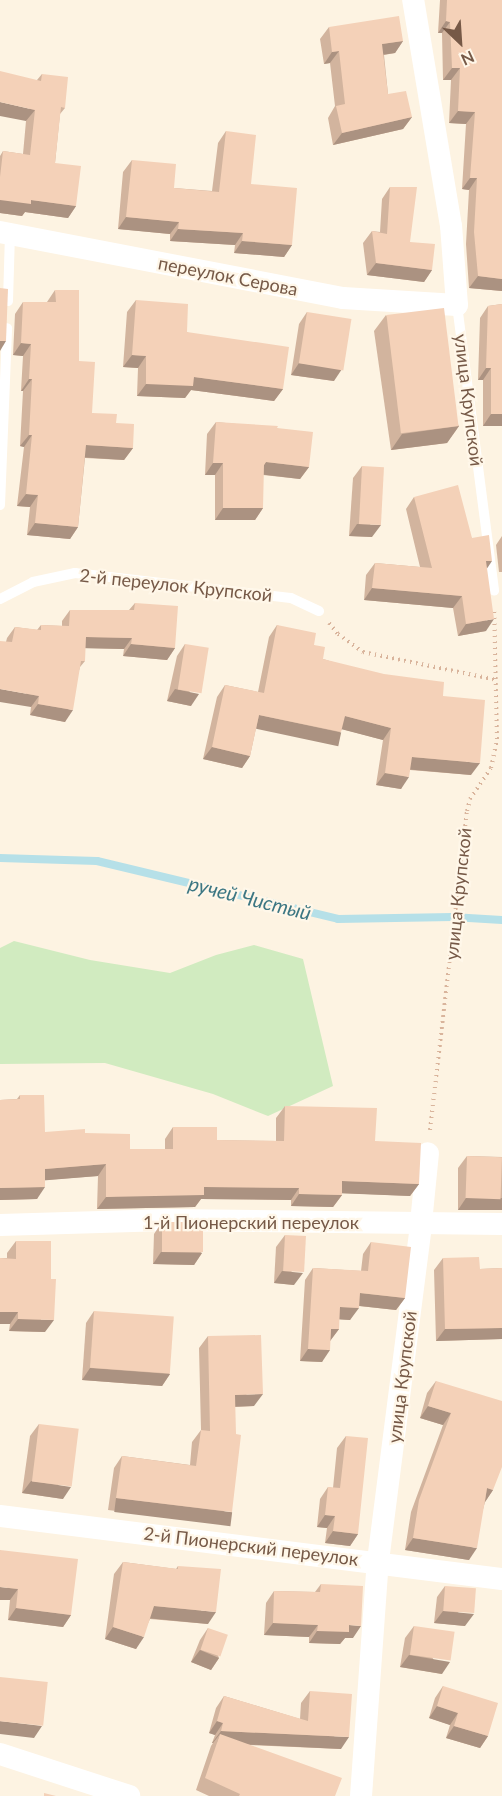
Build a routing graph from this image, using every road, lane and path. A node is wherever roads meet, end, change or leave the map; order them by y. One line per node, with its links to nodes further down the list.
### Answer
1 (413, 0): 3 (street, улица Крупской)
2 (5, 233): 3 (street, переулок Серова); 4 (lane)
3 (457, 305): 5 (lane, улица Крупской)
4 (0, 505)
5 (494, 591): 8 (path, улица Крупской)
6 (0, 599): 7 (lane, 2-й переулок Крупской)
7 (319, 611): 8 (path)
8 (497, 680): 9 (path, улица Крупской)
9 (428, 1153): 10 (street, улица Крупской)
10 (421, 1223): 11 (street, 1-й Пионерский переулок); 12 (street, 1-й Пионерский переулок); 14 (street, улица Крупской)
11 (502, 1224)
12 (0, 1225)
13 (0, 1516): 14 (street, 2-й Пионерский переулок)
14 (378, 1561): 15 (street, 2-й Пионерский переулок); 18 (street, улица Крупской)
15 (502, 1579)
16 (0, 1754): 17 (street)
17 (129, 1796)
18 (361, 1796)

